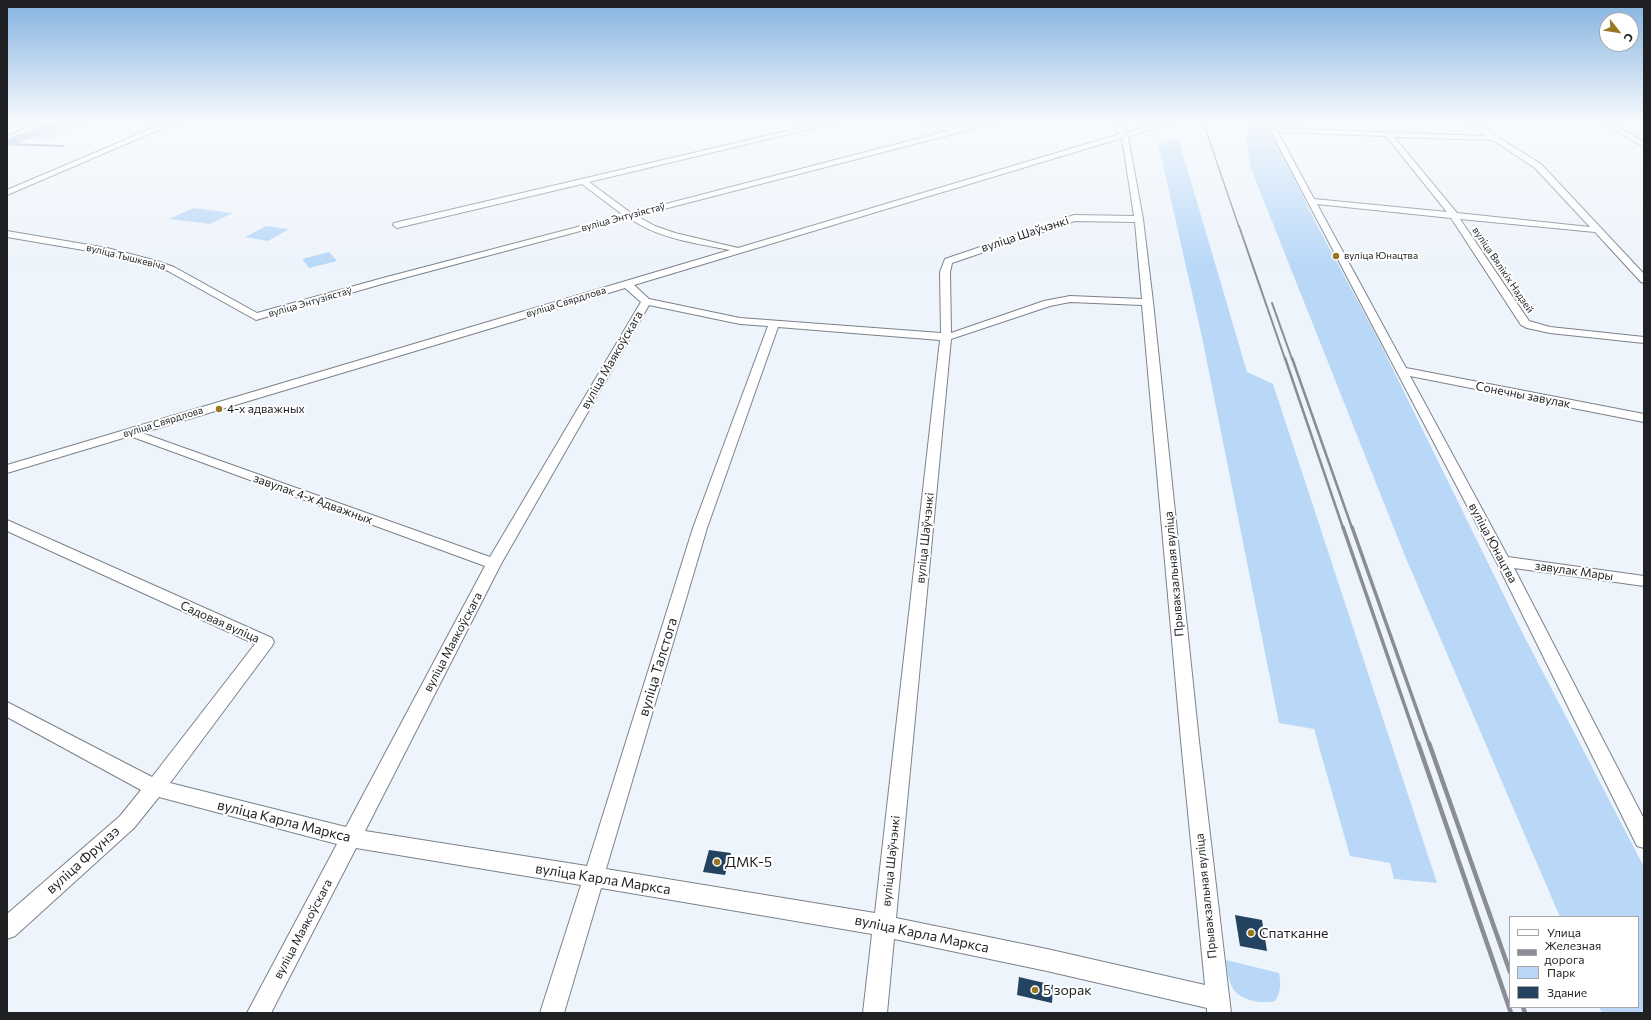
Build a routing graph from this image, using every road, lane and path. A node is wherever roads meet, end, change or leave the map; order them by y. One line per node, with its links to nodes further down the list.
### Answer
1 (62, 170): 10 (street)
2 (636, 170): 9 (street)
3 (808, 170): 13 (street, вуліца Энтузіястаў)
4 (1008, 170): 18 (street, вуліца Свярдлова)
5 (1131, 170): 14 (street, Прывакзальная вуліца)
6 (1295, 170): 11 (street, вуліца Юнацтва)
7 (1418, 170): 12 (street, вуліца Вялікіх Надзей)
8 (1541, 170): 16 (street)
9 (584, 182): 13 (street); 15 (street)
10 (7, 193)
11 (1312, 201): 12 (street); 27 (street, вуліца Юнацтва)
12 (1453, 214): 16 (street); 26 (street, вуліца Вялікіх Надзей)
13 (630, 215): 18 (street); 23 (street, вуліца Энтузіястаў)
14 (1139, 219): 22 (street, Прывакзальная вуліца); 25 (street, вуліца Шаўчэнкі)
15 (397, 225)
16 (1597, 230): 19 (street)
17 (7, 234): 23 (street, вуліца Тышкевіча)
18 (737, 251): 20 (street, вуліца Свярдлова)
19 (1644, 280)
20 (627, 284): 21 (street, вуліца Маякоўскага); 29 (street, вуліца Свярдлова)
21 (646, 301): 24 (street); 33 (street, вуліца Маякоўскага)
22 (1148, 302): 25 (street); 42 (street, Прывакзальная вуліца)
23 (256, 318)
24 (774, 324): 25 (street); 39 (street, вуліца Талстога)
25 (946, 337): 40 (street, вуліца Шаўчэнкі)
26 (1644, 340)
27 (1402, 372): 28 (street, Сонечны завулак); 32 (street, вуліца Юнацтва)
28 (1644, 418)
29 (133, 431): 30 (street, вуліца Свярдлова); 33 (street, завулак 4-х Адважных)
30 (7, 469)
31 (7, 525): 36 (street, Садовая вуліца)
32 (1503, 561): 34 (street, завулак Мары); 38 (street, вуліца Юнацтва)
33 (494, 564): 37 (street, вуліца Маякоўскага)
34 (1644, 581)
35 (7, 709): 36 (street, вуліца Карла Маркса)
36 (155, 788): 37 (street, вуліца Карла Маркса); 41 (street, вуліца Фрунзэ)
37 (351, 838): 39 (street, вуліца Карла Маркса); 43 (street, вуліца Маякоўскага)
38 (1644, 839)
39 (593, 878): 40 (street, вуліца Карла Маркса); 44 (street, вуліца Талстога)
40 (884, 926): 42 (street, вуліца Карла Маркса); 45 (street, вуліца Шаўчэнкі)
41 (7, 928)
42 (1218, 1006)
43 (259, 1013)
44 (552, 1013)
45 (875, 1013)

